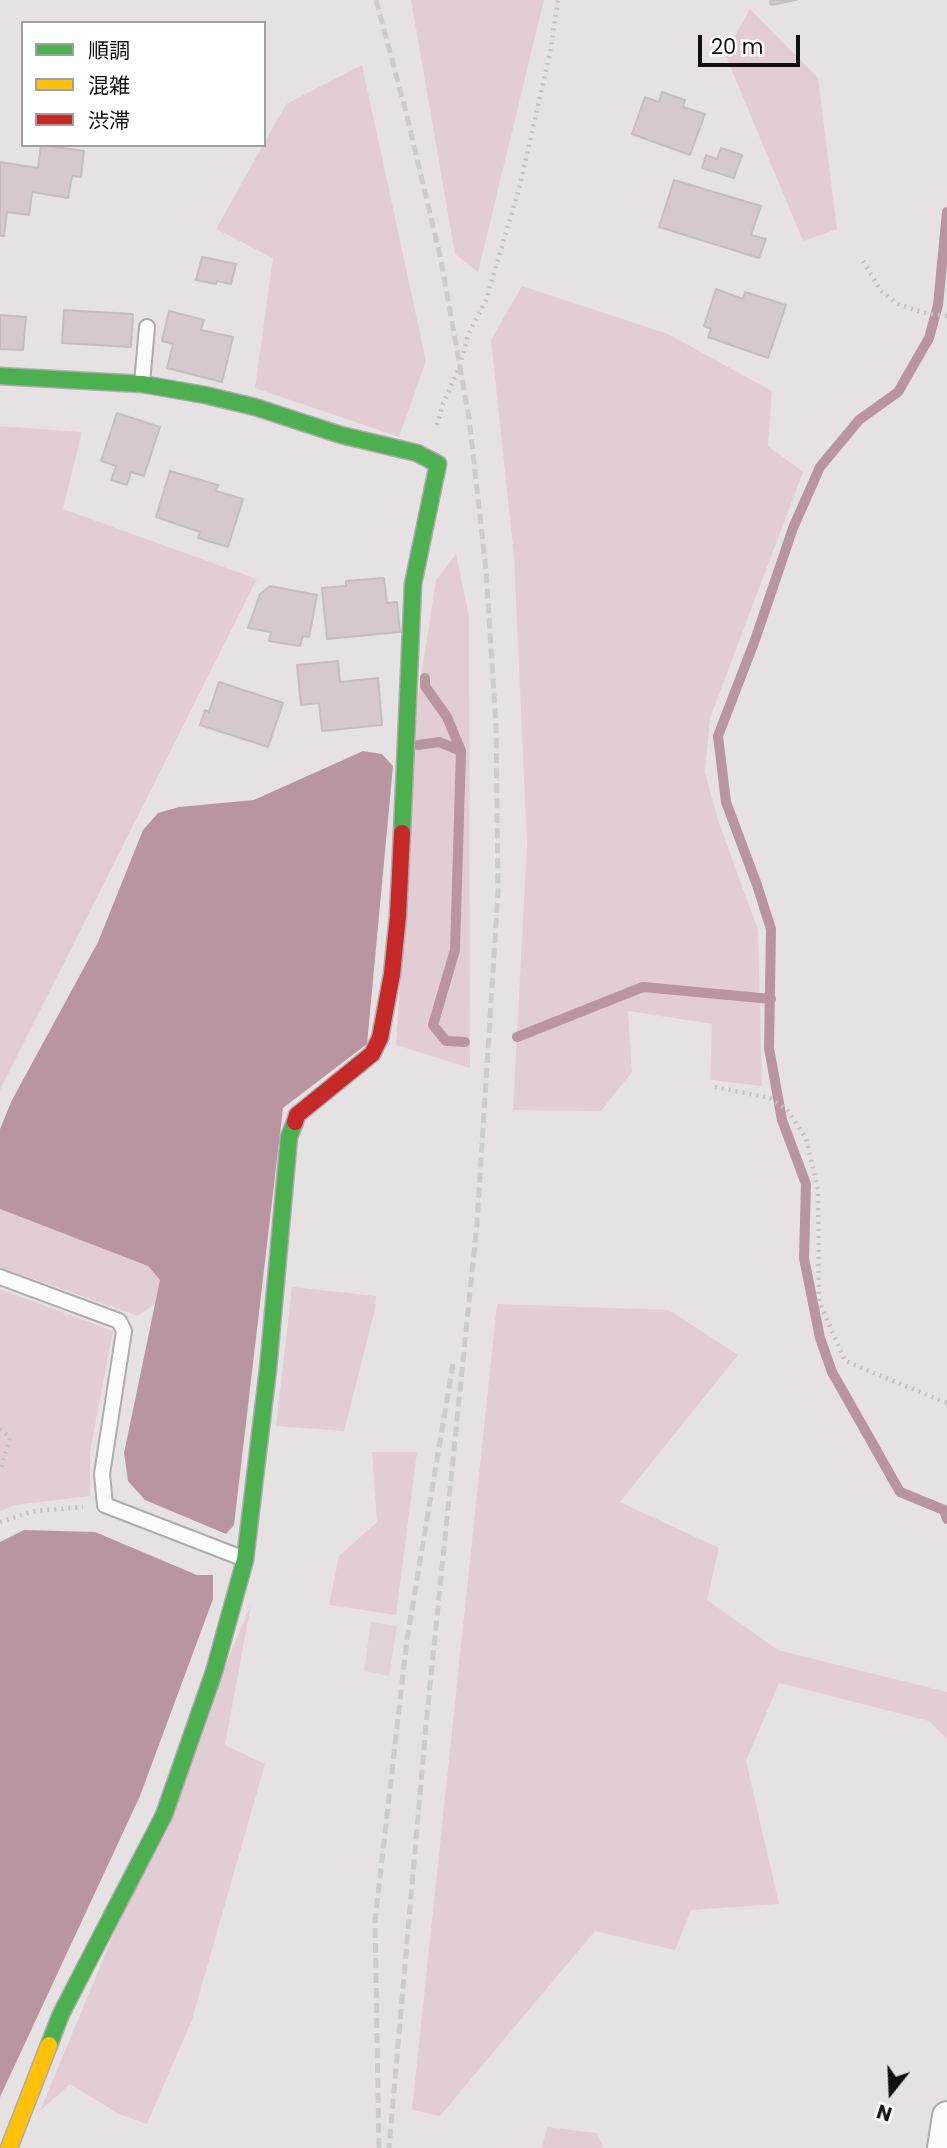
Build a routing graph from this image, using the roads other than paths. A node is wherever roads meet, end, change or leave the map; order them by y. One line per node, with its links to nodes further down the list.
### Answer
1 (147, 327): 3 (lane)
2 (0, 376): 3 (street)
3 (142, 384): 5 (street)
4 (0, 1277): 5 (lane)
5 (245, 1560): 7 (street)
6 (947, 2116): 8 (street)
7 (9, 2148)
8 (942, 2148)

